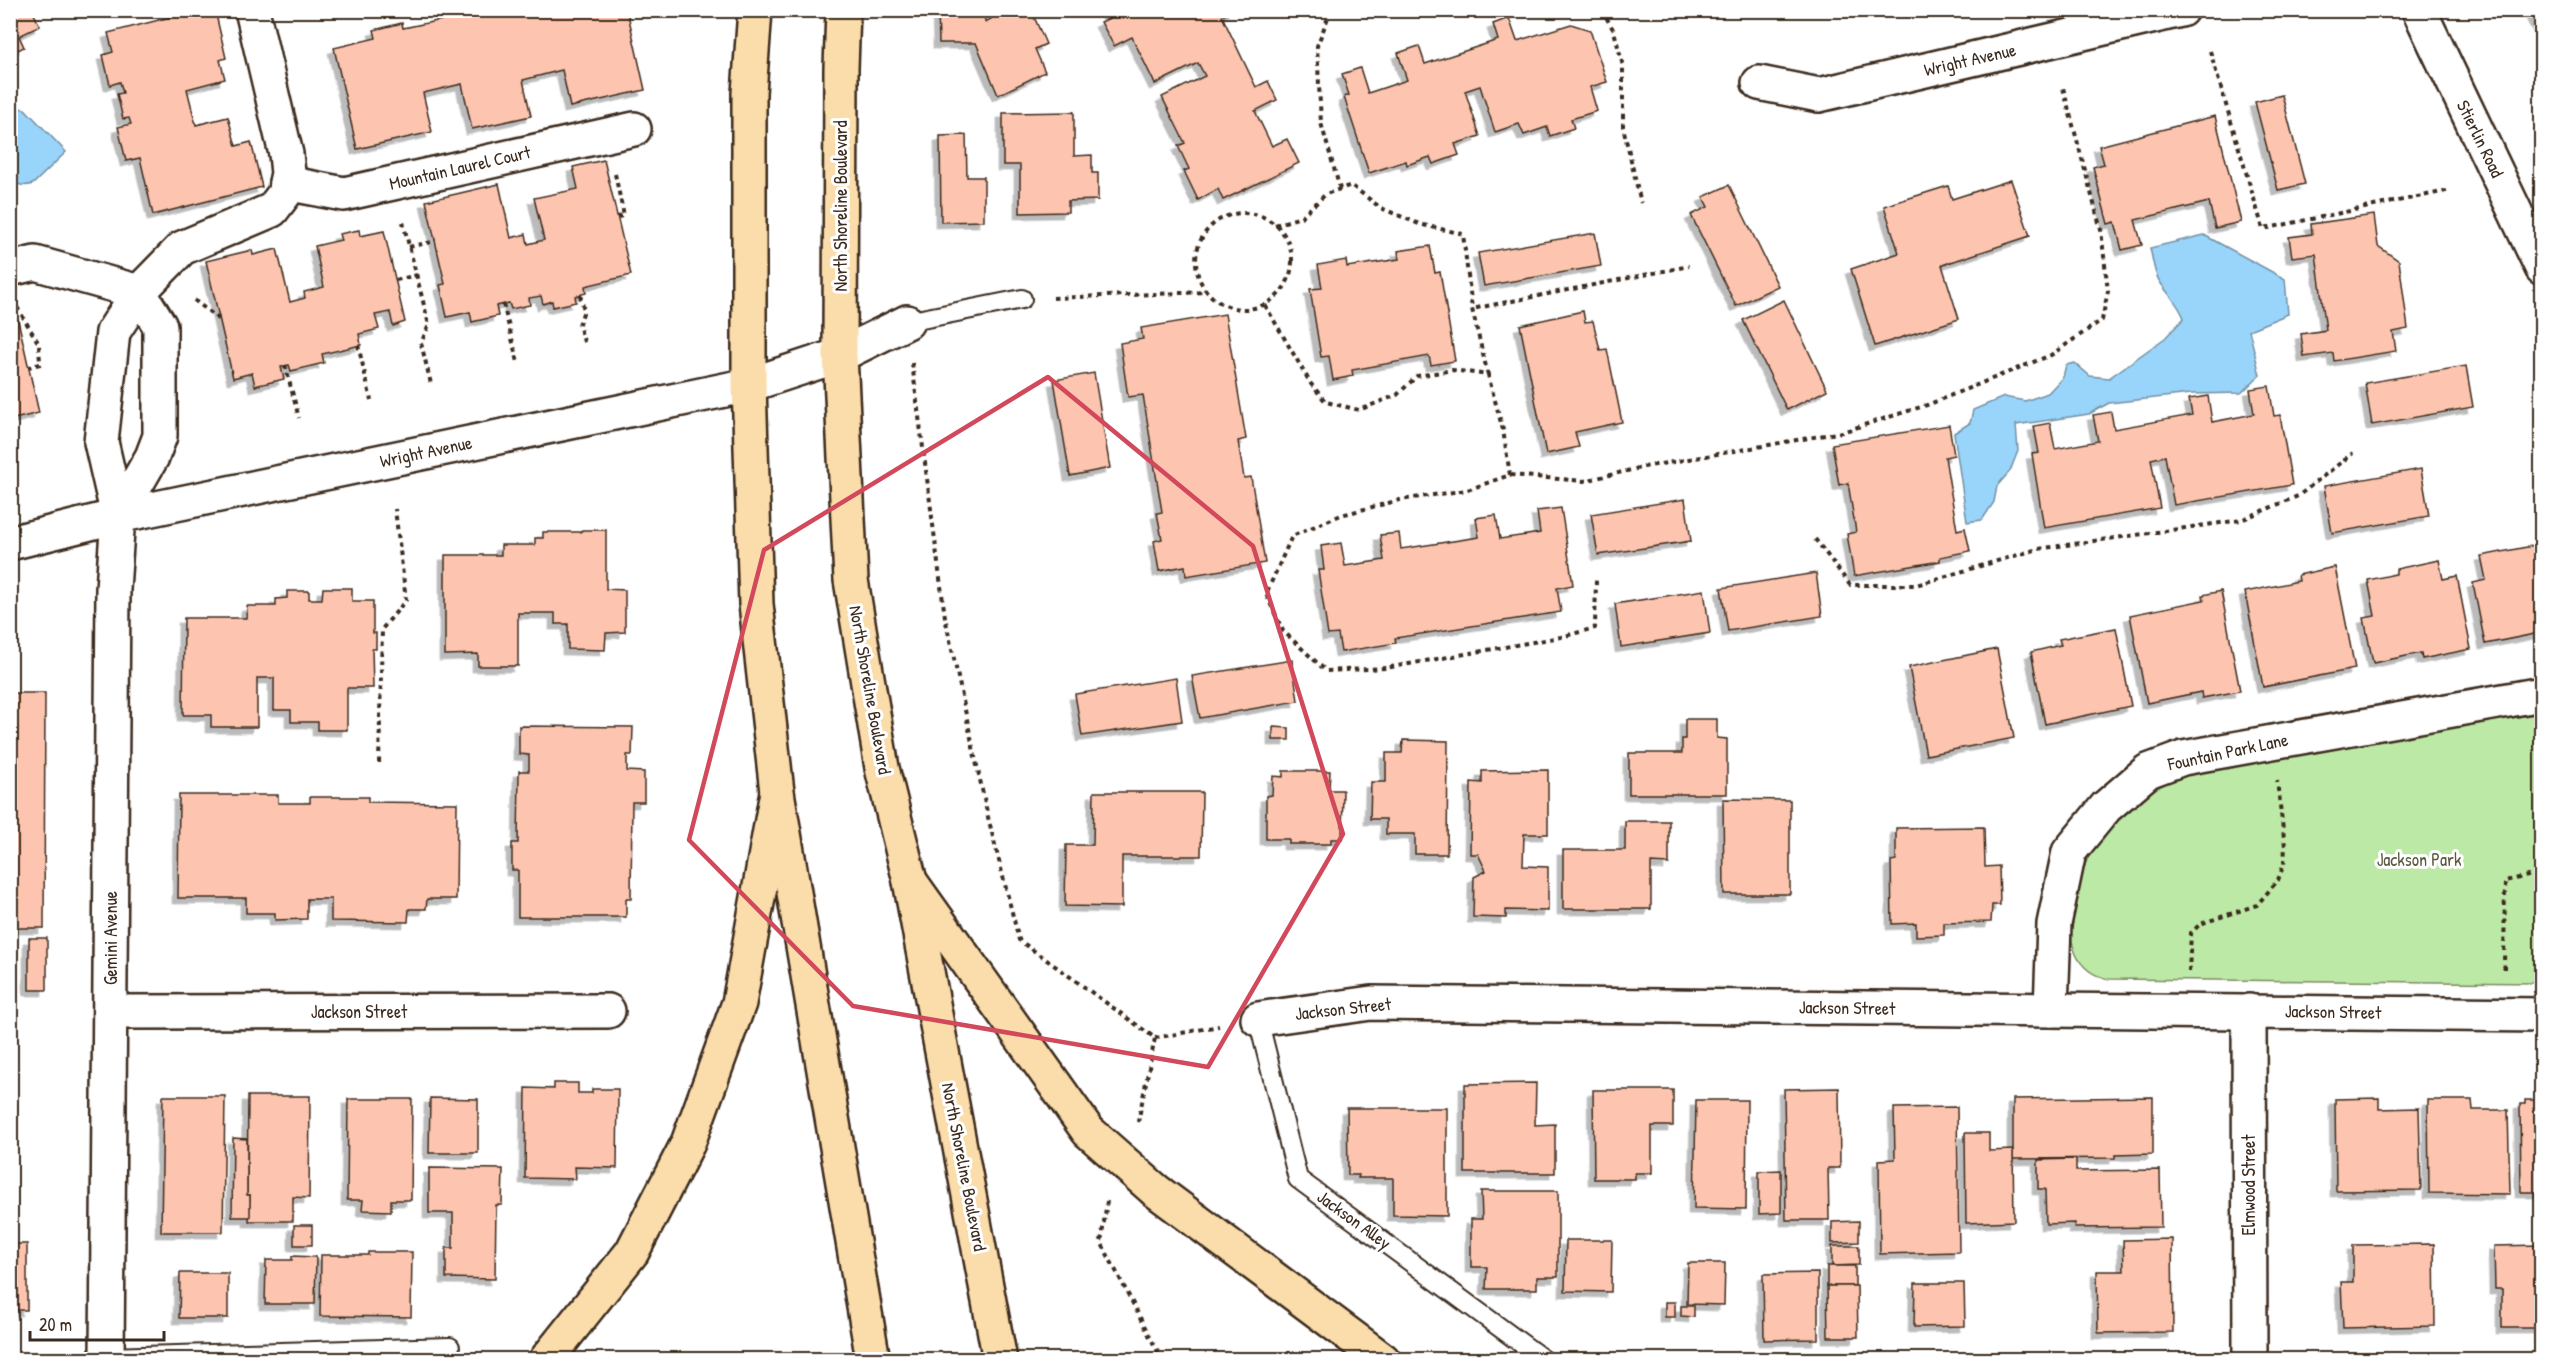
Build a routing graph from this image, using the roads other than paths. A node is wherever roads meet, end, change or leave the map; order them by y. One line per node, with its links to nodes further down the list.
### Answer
1 (252, 10): 8 (street)
2 (755, 10): 15 (main road)
3 (843, 10): 14 (main road, North Shoreline Boulevard)
4 (2181, 10): 6 (street, Wright Avenue)
5 (2419, 10): 10 (street, Stierlin Road)
6 (1759, 83)
7 (619, 132): 8 (street, Mountain Laurel Court)
8 (286, 183): 11 (street)
9 (10, 268): 11 (street)
10 (2541, 268)
11 (138, 292): 16 (street); 16 (street)
12 (1022, 299): 13 (lane)
13 (907, 322): 14 (street, Wright Avenue)
14 (840, 356): 15 (street, Wright Avenue); 20 (main road, North Shoreline Boulevard)
15 (750, 385): 16 (street, Wright Avenue); 19 (main road)
16 (118, 516): 17 (street, Wright Avenue); 24 (street, Gemini Avenue)
17 (10, 543)
18 (2541, 694): 21 (street, Fountain Park Lane)
19 (777, 792): 29 (main road); 30 (main road)
20 (910, 881): 31 (main road, North Shoreline Boulevard); 32 (main road, bridge)
21 (2051, 1010): 23 (street, Jackson Street); 26 (street, Jackson Street)
22 (608, 1011): 24 (street, Jackson Street)
23 (2249, 1011): 25 (street, Jackson Street); 34 (street, Elmwood Street)
24 (111, 1012): 28 (street, Gemini Avenue)
25 (2541, 1015)
26 (1258, 1019): 33 (lane, Jackson Alley)
27 (450, 1347): 28 (lane)
28 (107, 1358)
29 (546, 1359)
30 (873, 1359)
31 (1000, 1359)
32 (1383, 1359)
33 (1544, 1359)
34 (2250, 1359)

